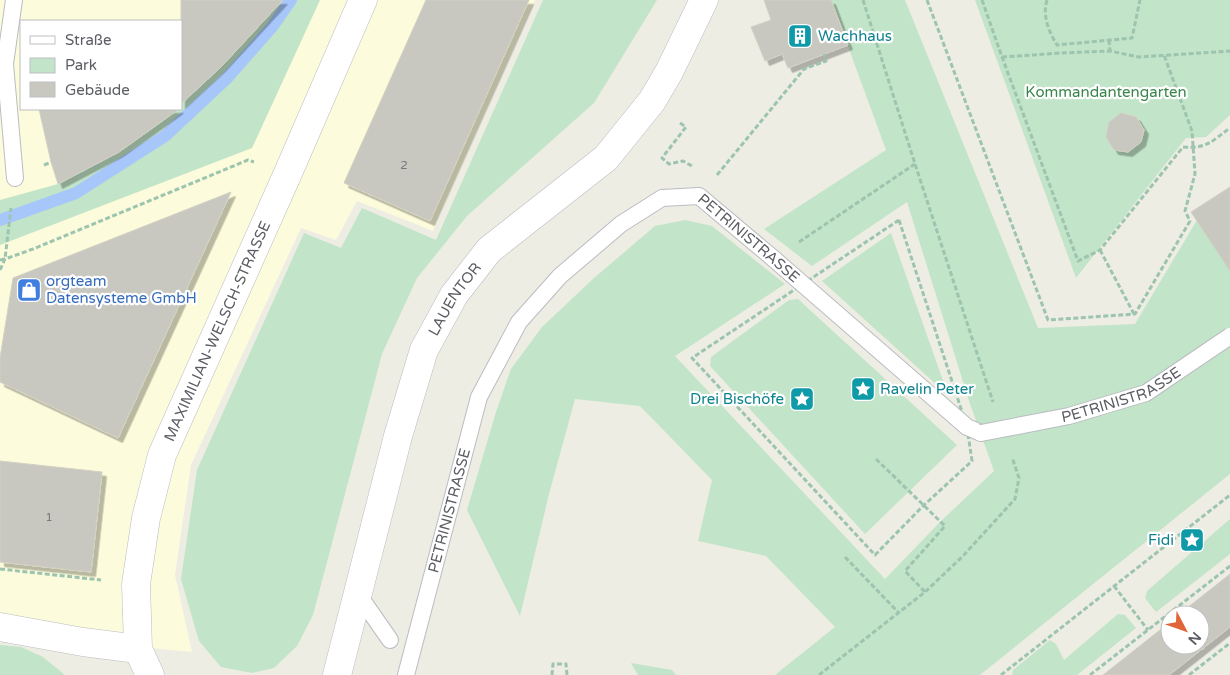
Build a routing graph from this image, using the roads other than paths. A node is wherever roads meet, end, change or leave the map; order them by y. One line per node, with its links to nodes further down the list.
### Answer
1 (14, 0): 4 (lane)
2 (363, 0): 9 (street, MAXIMILIAN-WELSCH-STRASSE)
3 (704, 0): 6 (street, LAUENTOR)
4 (15, 178)
5 (1230, 336): 12 (lane, PETRINISTRASSE, bridge)
6 (358, 594): 8 (lane); 11 (street, LAUENTOR)
7 (0, 627): 9 (street)
8 (390, 640)
9 (138, 649): 10 (street, MAXIMILIAN-WELSCH-STRASSE)
10 (150, 675)
11 (336, 675)
12 (406, 675)

